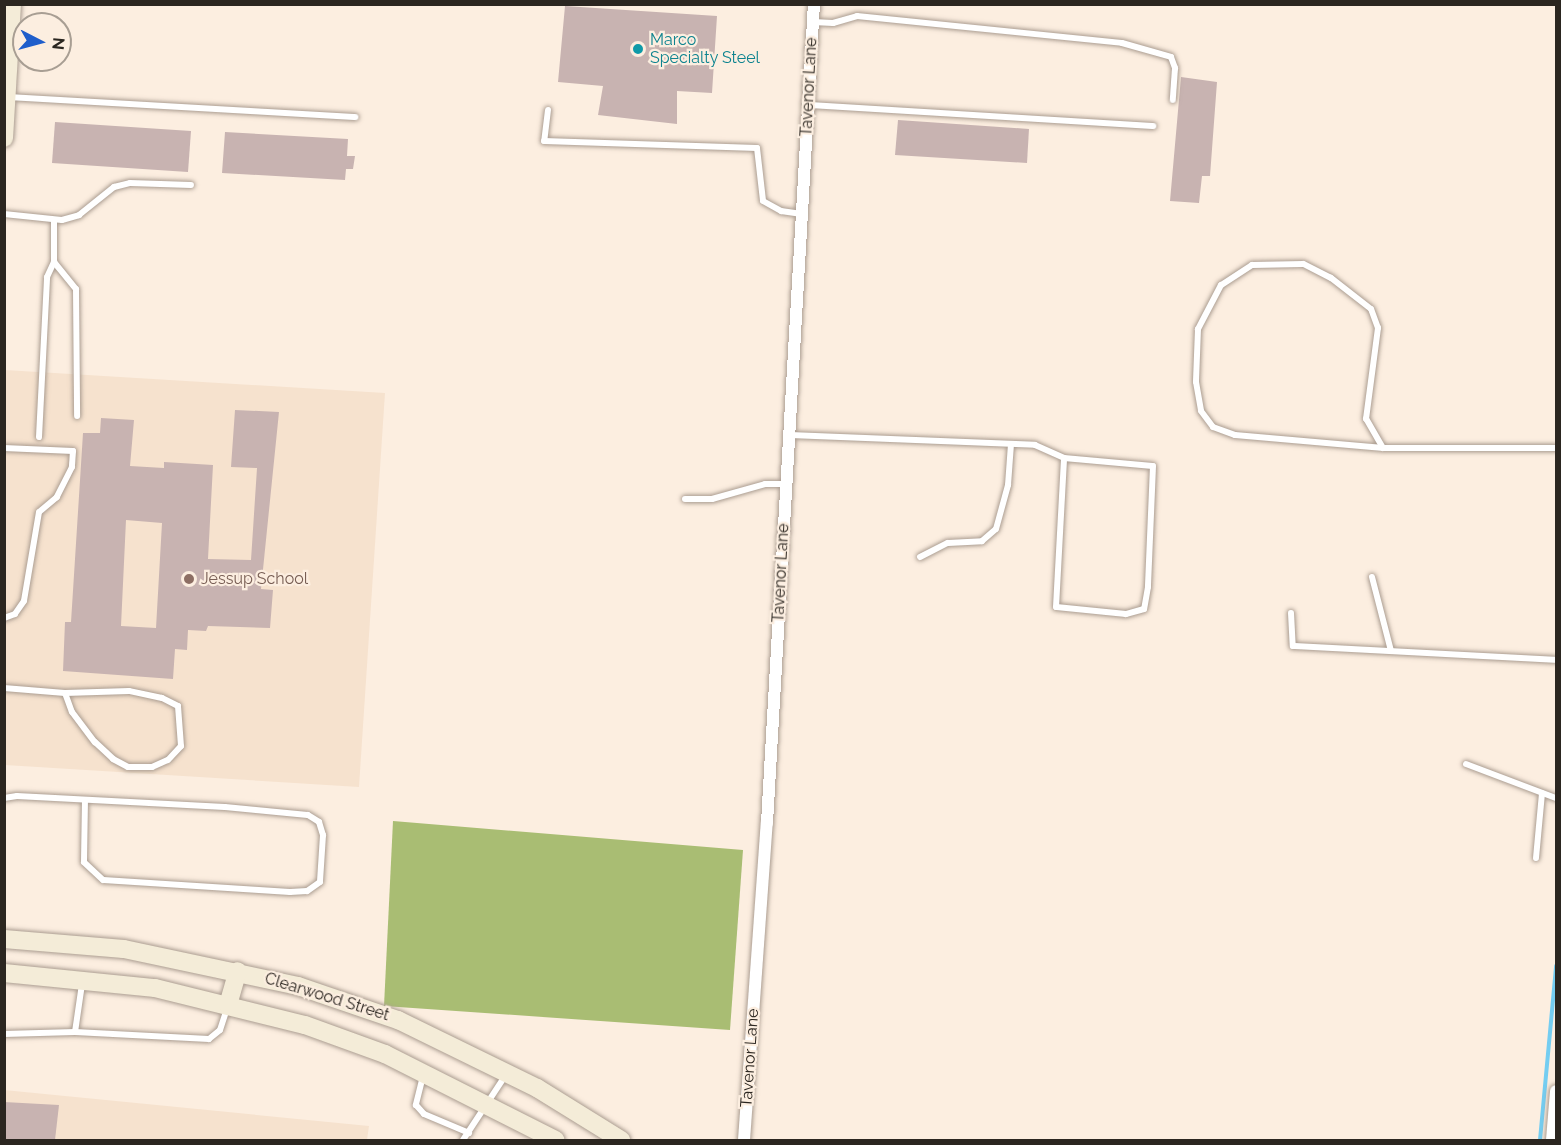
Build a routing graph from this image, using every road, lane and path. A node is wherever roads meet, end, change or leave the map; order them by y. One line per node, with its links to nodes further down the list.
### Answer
1 (12, 4): 4 (main road)
2 (814, 4): 3 (street, Tavenor Lane)
3 (813, 22): 5 (lane); 6 (street, Tavenor Lane)
4 (7, 97): 8 (lane); 10 (main road)
5 (1173, 100)
6 (808, 105): 9 (lane); 13 (street, Tavenor Lane)
7 (548, 110): 13 (lane)
8 (355, 117)
9 (1153, 126)
10 (4, 138)
11 (192, 185): 14 (lane)
12 (4, 214): 14 (lane)
13 (802, 214): 17 (street, Tavenor Lane)
14 (54, 220): 15 (lane)
15 (54, 262): 16 (lane); 18 (lane)
16 (77, 416)
17 (789, 435): 19 (lane); 24 (street, Tavenor Lane)
18 (39, 436)
19 (1011, 444): 23 (lane); 26 (lane)
20 (4, 448): 29 (lane)
21 (1383, 448): 21 (lane); 22 (lane)
22 (1557, 448)
23 (1064, 458): 23 (lane)
24 (786, 484): 25 (lane); 55 (street, Tavenor Lane)
25 (685, 499)
26 (920, 557)
27 (1372, 577): 30 (lane)
28 (1290, 613): 30 (lane)
29 (4, 618)
30 (1391, 651): 31 (lane)
31 (1557, 660)
32 (4, 688): 33 (lane)
33 (65, 693): 33 (lane)
34 (1466, 764): 35 (lane)
35 (1542, 793): 37 (lane); 39 (lane)
36 (4, 798): 38 (lane)
37 (1557, 798)
38 (85, 800): 38 (lane)
39 (1536, 858)
40 (4, 939): 41 (main road, Clearwood Street)
41 (238, 970): 44 (main road); 48 (main road, Clearwood Street)
42 (4, 973): 43 (main road, Clearwood Street)
43 (82, 981): 44 (main road, Clearwood Street); 45 (lane)
44 (228, 1005): 45 (lane); 47 (main road, Clearwood Street)
45 (75, 1032): 46 (lane)
46 (4, 1034)
47 (424, 1073): 50 (main road, Clearwood Street); 51 (lane)
48 (507, 1073): 50 (lane); 54 (main road, Clearwood Street)
49 (1557, 1091): 56 (street)
50 (489, 1105): 51 (lane); 53 (main road, Clearwood Street)
51 (469, 1133): 52 (lane)
52 (463, 1140)
53 (555, 1140)
54 (621, 1140)
55 (744, 1140)
56 (1552, 1140)

